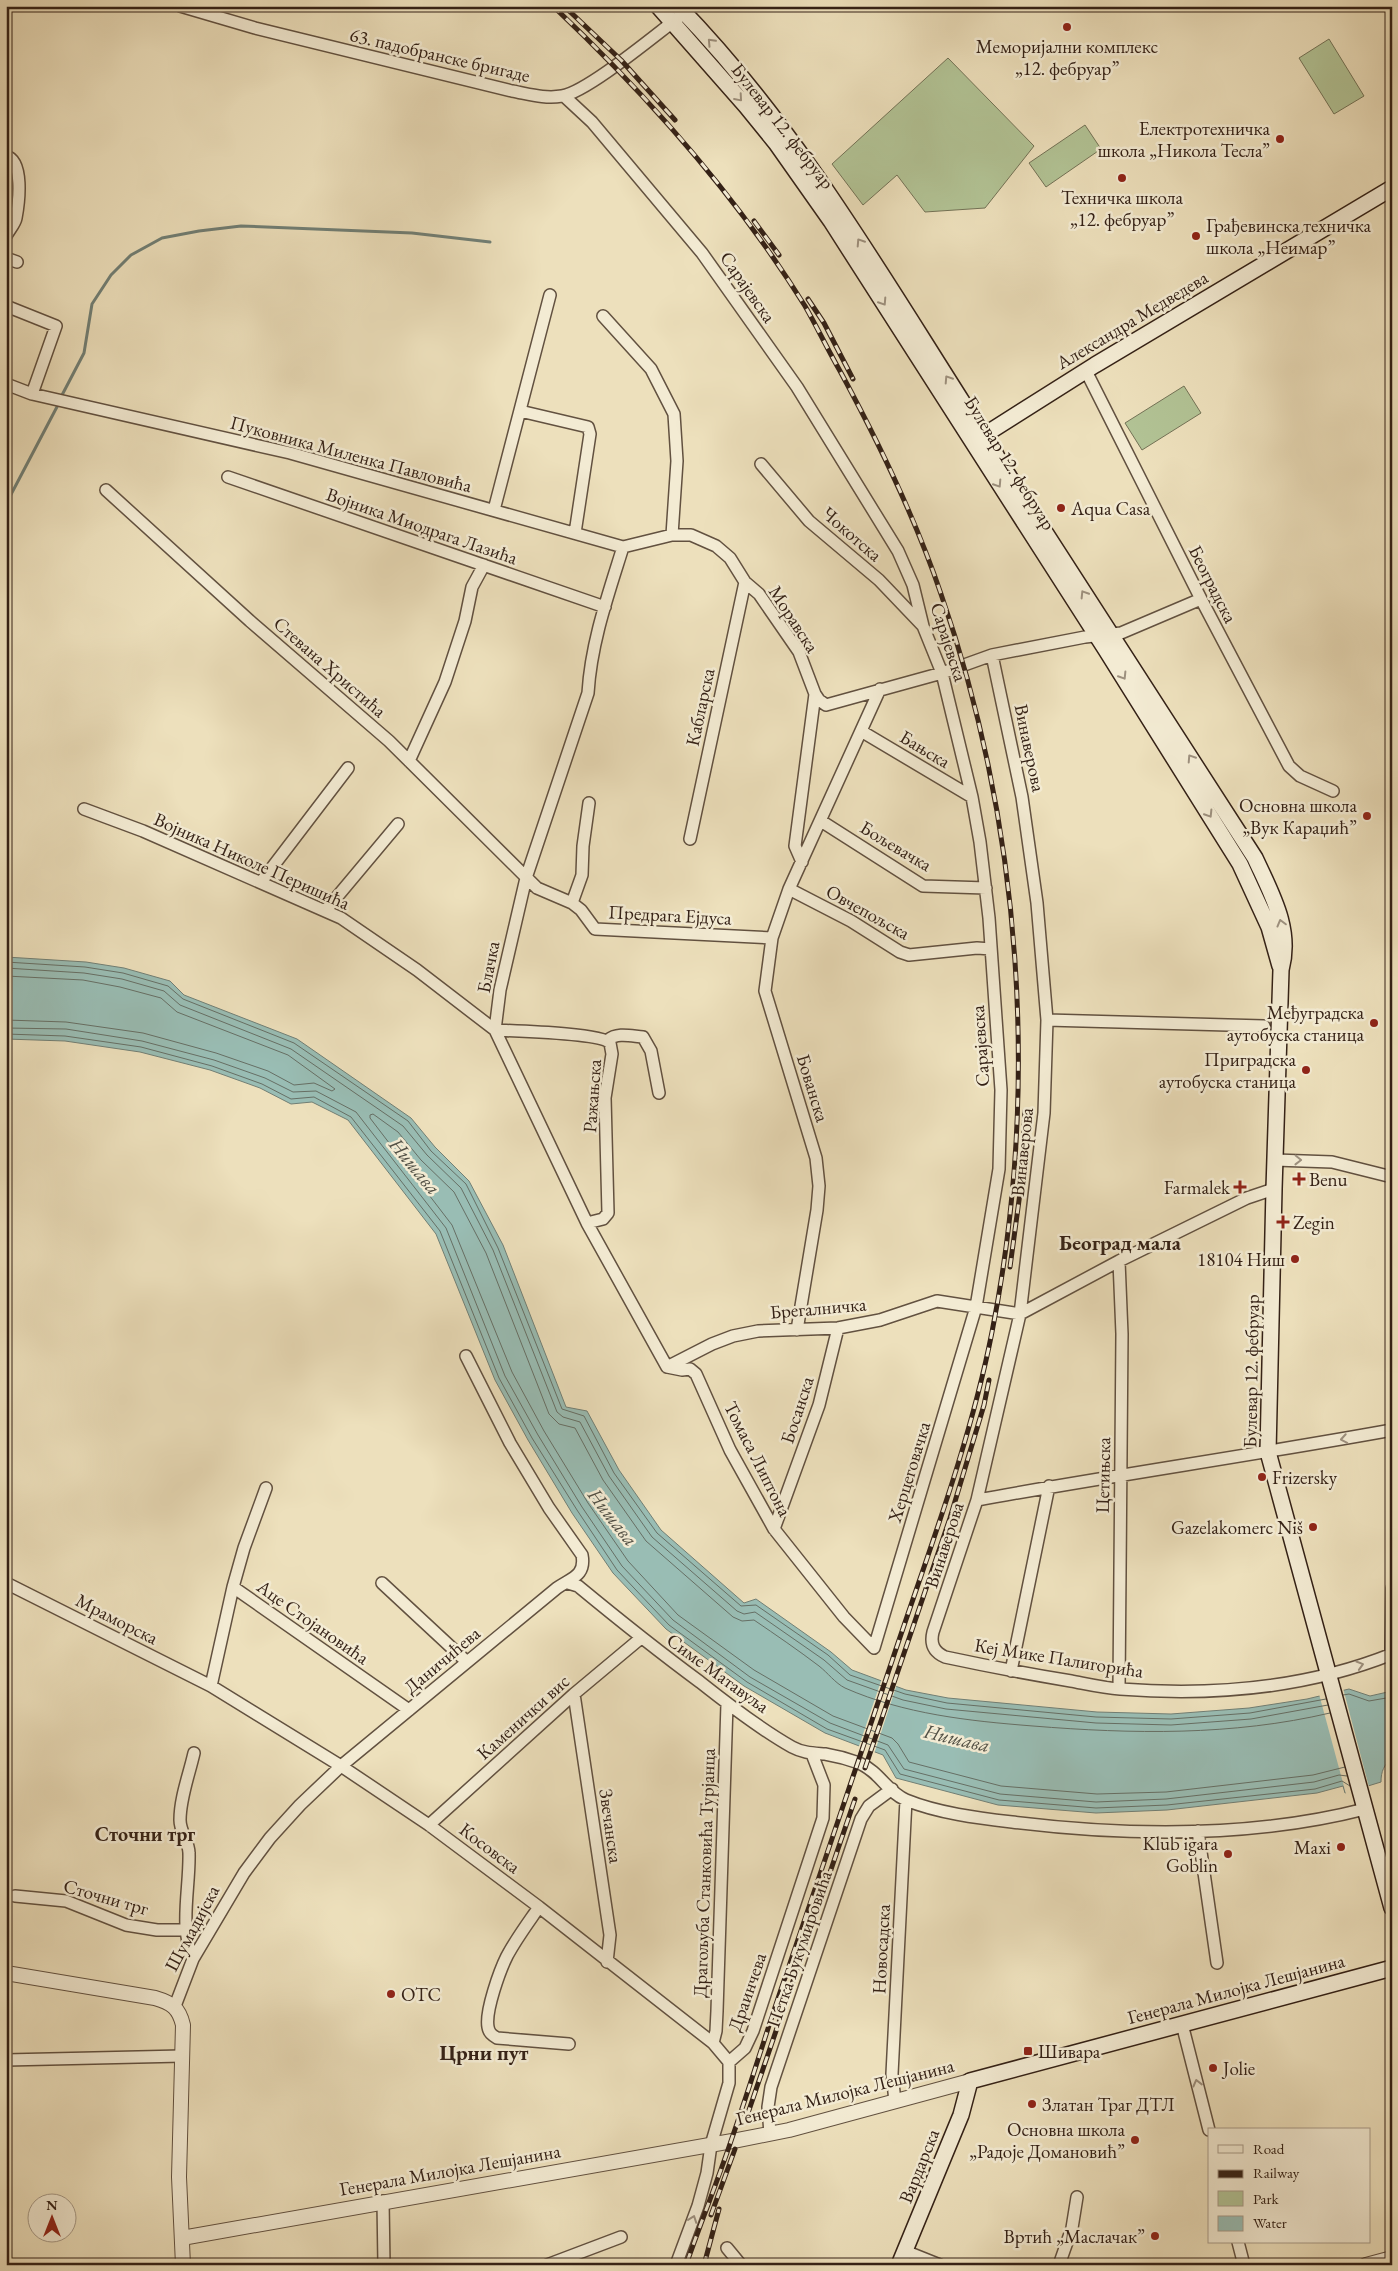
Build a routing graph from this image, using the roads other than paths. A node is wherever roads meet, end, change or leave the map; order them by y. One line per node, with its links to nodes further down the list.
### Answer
1 (180, 6): 4 (street, 63. падобранске бригаде)
2 (658, 6): 3 (main road, Булевар 12. фебруар)
3 (678, 14): 4 (street, 63. падобранске бригаде); 15 (main road, Булевар 12. фебруар)
4 (564, 96): 27 (street, Сарајевска)
5 (6, 156): 7 (street)
6 (1392, 188): 11 (main road, Александра Медведева)
7 (6, 236)
8 (550, 294): 14 (street)
9 (6, 306): 13 (street)
10 (603, 316): 21 (street)
11 (1086, 371): 15 (main road, Александра Медведева); 25 (street, Београдска)
12 (6, 384): 13 (street, Пуковника Миленка Павловића)
13 (32, 394): 19 (street, Пуковника Миленка Павловића)
14 (520, 411): 19 (street); 20 (street)
15 (979, 438): 28 (main road, Булевар 12. фебруар)
16 (761, 464): 27 (street, Чокотска)
17 (228, 478): 23 (street, Војника Миодрага Лазића)
18 (106, 490): 34 (street, Стевана Христића)
19 (494, 510): 20 (street, Пуковника Миленка Павловића)
20 (575, 534): 22 (street, Пуковника Миленка Павловића)
21 (672, 535): 22 (street, Моравска); 24 (street, Моравска)
22 (623, 548): 26 (street, Блачка)
23 (484, 565): 26 (street, Војника Миодрага Лазића); 34 (street)
24 (746, 582): 32 (street, Моравска); 42 (street, Кабларска)
25 (1201, 599): 28 (street); 36 (street, Београдска)
26 (604, 607): 44 (street, Блачка)
27 (923, 626): 30 (street, Сарајевска)
28 (1103, 635): 29 (street); 57 (main road, Булевар 12. фебруар)
29 (992, 655): 30 (street); 52 (street, Винаверова)
30 (942, 673): 31 (street); 37 (street, Сарајевска)
31 (880, 689): 32 (street); 33 (street, Бованска)
32 (815, 694): 43 (street)
33 (861, 731): 37 (street, Бањска); 40 (street, Бованска)
34 (409, 761): 44 (street, Стевана Христића)
35 (348, 768): 45 (street)
36 (1333, 791)
37 (972, 797): 46 (street, Сарајевска)
38 (589, 803): 48 (street)
39 (84, 809): 45 (street, Војника Николе Перишића)
40 (821, 821): 43 (street, Бованска); 46 (street, Бољевачка)
41 (398, 824): 49 (street)
42 (690, 839)
43 (802, 862): 47 (street, Бованска)
44 (526, 878): 48 (street, Предрага Ејдуса); 54 (street, Блачка)
45 (261, 882): 49 (street, Војника Николе Перишића)
46 (986, 888): 51 (street, Сарајевска)
47 (790, 889): 50 (street, Бованска); 51 (street, Овчепољска)
48 (572, 903): 50 (street, Предрага Ејдуса)
49 (326, 910): 54 (street, Војника Николе Перишића)
50 (772, 938): 65 (street, Бованска)
51 (992, 949): 62 (street, Сарајевска)
52 (1047, 1020): 53 (street); 63 (street, Винаверова)
53 (1264, 1026)
54 (495, 1030): 55 (street, Ражањска); 60 (street)
55 (608, 1040): 56 (street); 60 (street, Ражањска)
56 (659, 1093)
57 (1274, 1160): 58 (street, one-way to 58); 59 (main road, Булевар 12. фебруар)
58 (1392, 1178)
59 (1274, 1189): 61 (street); 69 (main road, Булевар 12. фебруар)
60 (587, 1223): 67 (street)
61 (1119, 1261): 63 (street); 70 (street, Цетињска)
62 (976, 1306): 63 (street, Брегалничка); 64 (street, Брегалничка); 82 (street, Херцеговачка)
63 (1020, 1314): 73 (street, Винаверова)
64 (838, 1328): 65 (street, Брегалничка); 74 (street, Босанска)
65 (796, 1330): 67 (street, Брегалничка)
66 (466, 1356): 77 (street, Даничићева)
67 (667, 1367): 74 (street, Томаса Липтона)
68 (1392, 1430): 69 (street, one-way to 69)
69 (1268, 1452): 70 (street); 86 (main road, Булевар 12. фебруар)
70 (1121, 1476): 71 (street); 88 (street, Цетињска)
71 (1049, 1486): 73 (street); 85 (street)
72 (266, 1488): 78 (street, Аце Стојановића)
73 (977, 1500): 81 (street, Винаверова)
74 (774, 1529): 82 (street, Томаса Липтона)
75 (6, 1583): 87 (street, Мраморска)
76 (382, 1583): 84 (street)
77 (568, 1583): 80 (street, Симе Матавуља); 84 (street, Даничићева)
78 (233, 1588): 87 (street); 91 (street, Аце Стојановића)
79 (1392, 1588): 83 (street)
80 (641, 1638): 89 (street, Каменички вис); 90 (street, Симе Матавуља)
81 (932, 1645): 85 (street, Кеј Мике Палигорића)
82 (874, 1648)
83 (1391, 1654): 86 (street, Кеј Мике Палигорића, one-way to 83)
84 (467, 1662): 91 (street, Даничићева)
85 (1011, 1671): 88 (street, Кеј Мике Палигорића)
86 (1328, 1675): 88 (street, Кеј Мике Палигорића); 97 (main road, Булевар 12. фебруар)
87 (212, 1686): 94 (street, Косовска)
88 (1119, 1689)
89 (574, 1694): 98 (street, Каменички вис); 105 (street, Звечанска)
90 (728, 1704): 93 (street, Симе Матавуља); 111 (street, Драгољуба Станковића Турјанца)
91 (409, 1710): 94 (street, Даничићева)
92 (194, 1753): 103 (street)
93 (812, 1754): 95 (street, Симе Матавуља); 115 (street, Драинчева)
94 (341, 1766): 98 (street, Косовска); 104 (street, Шумадијска)
95 (892, 1789): 96 (street, Симе Матавуља); 119 (street, Петка Букумировића)
96 (906, 1800): 99 (street); 117 (street, Новосадска)
97 (1365, 1809): 99 (street); 102 (main road, Булевар 12. фебруар)
98 (429, 1825): 101 (street, Косовска)
99 (1198, 1831): 106 (street)
100 (15, 1896): 103 (street, Сточни трг)
101 (539, 1908): 105 (street, Косовска); 112 (street)
102 (1392, 1908)
103 (186, 1930): 104 (street)
104 (193, 1959): 109 (street, Шумадијска)
105 (607, 1962): 111 (street, Косовска)
106 (1217, 1962)
107 (1392, 1968): 110 (main road, Генерала Милојка Лешјанина)
108 (6, 1973): 109 (street)
109 (175, 2006): 113 (street)
110 (1182, 2024): 116 (main road, Генерала Милојка Лешјанина); 118 (street, one-way to 110)
111 (713, 2043): 115 (street, Косовска)
112 (569, 2044)
113 (182, 2056): 114 (street); 124 (street)
114 (6, 2060)
115 (730, 2062): 120 (street)
116 (970, 2080): 117 (street, Генерала Милојка Лешјанина); 127 (main road, Вардарска)
117 (895, 2101): 119 (street, Генерала Милојка Лешјанина)
118 (1208, 2128)
119 (770, 2134): 120 (street, Генерала Милојка Лешјанина)
120 (711, 2144): 122 (street, Генерала Милојка Лешјанина); 132 (street, one-way to 120)
121 (1077, 2197): 135 (street)
122 (383, 2202): 124 (street, Генерала Милојка Лешјанина); 130 (street)
123 (621, 2237): 131 (street)
124 (182, 2238): 129 (street)
125 (1239, 2244): 136 (street)
126 (727, 2248): 133 (street)
127 (902, 2258): 134 (street)
128 (1392, 2258): 137 (street)
129 (182, 2265)
130 (384, 2265)
131 (547, 2265)
132 (676, 2265)
133 (740, 2265)
134 (940, 2265)
135 (1059, 2265)
136 (1244, 2265)
137 (1366, 2265)

